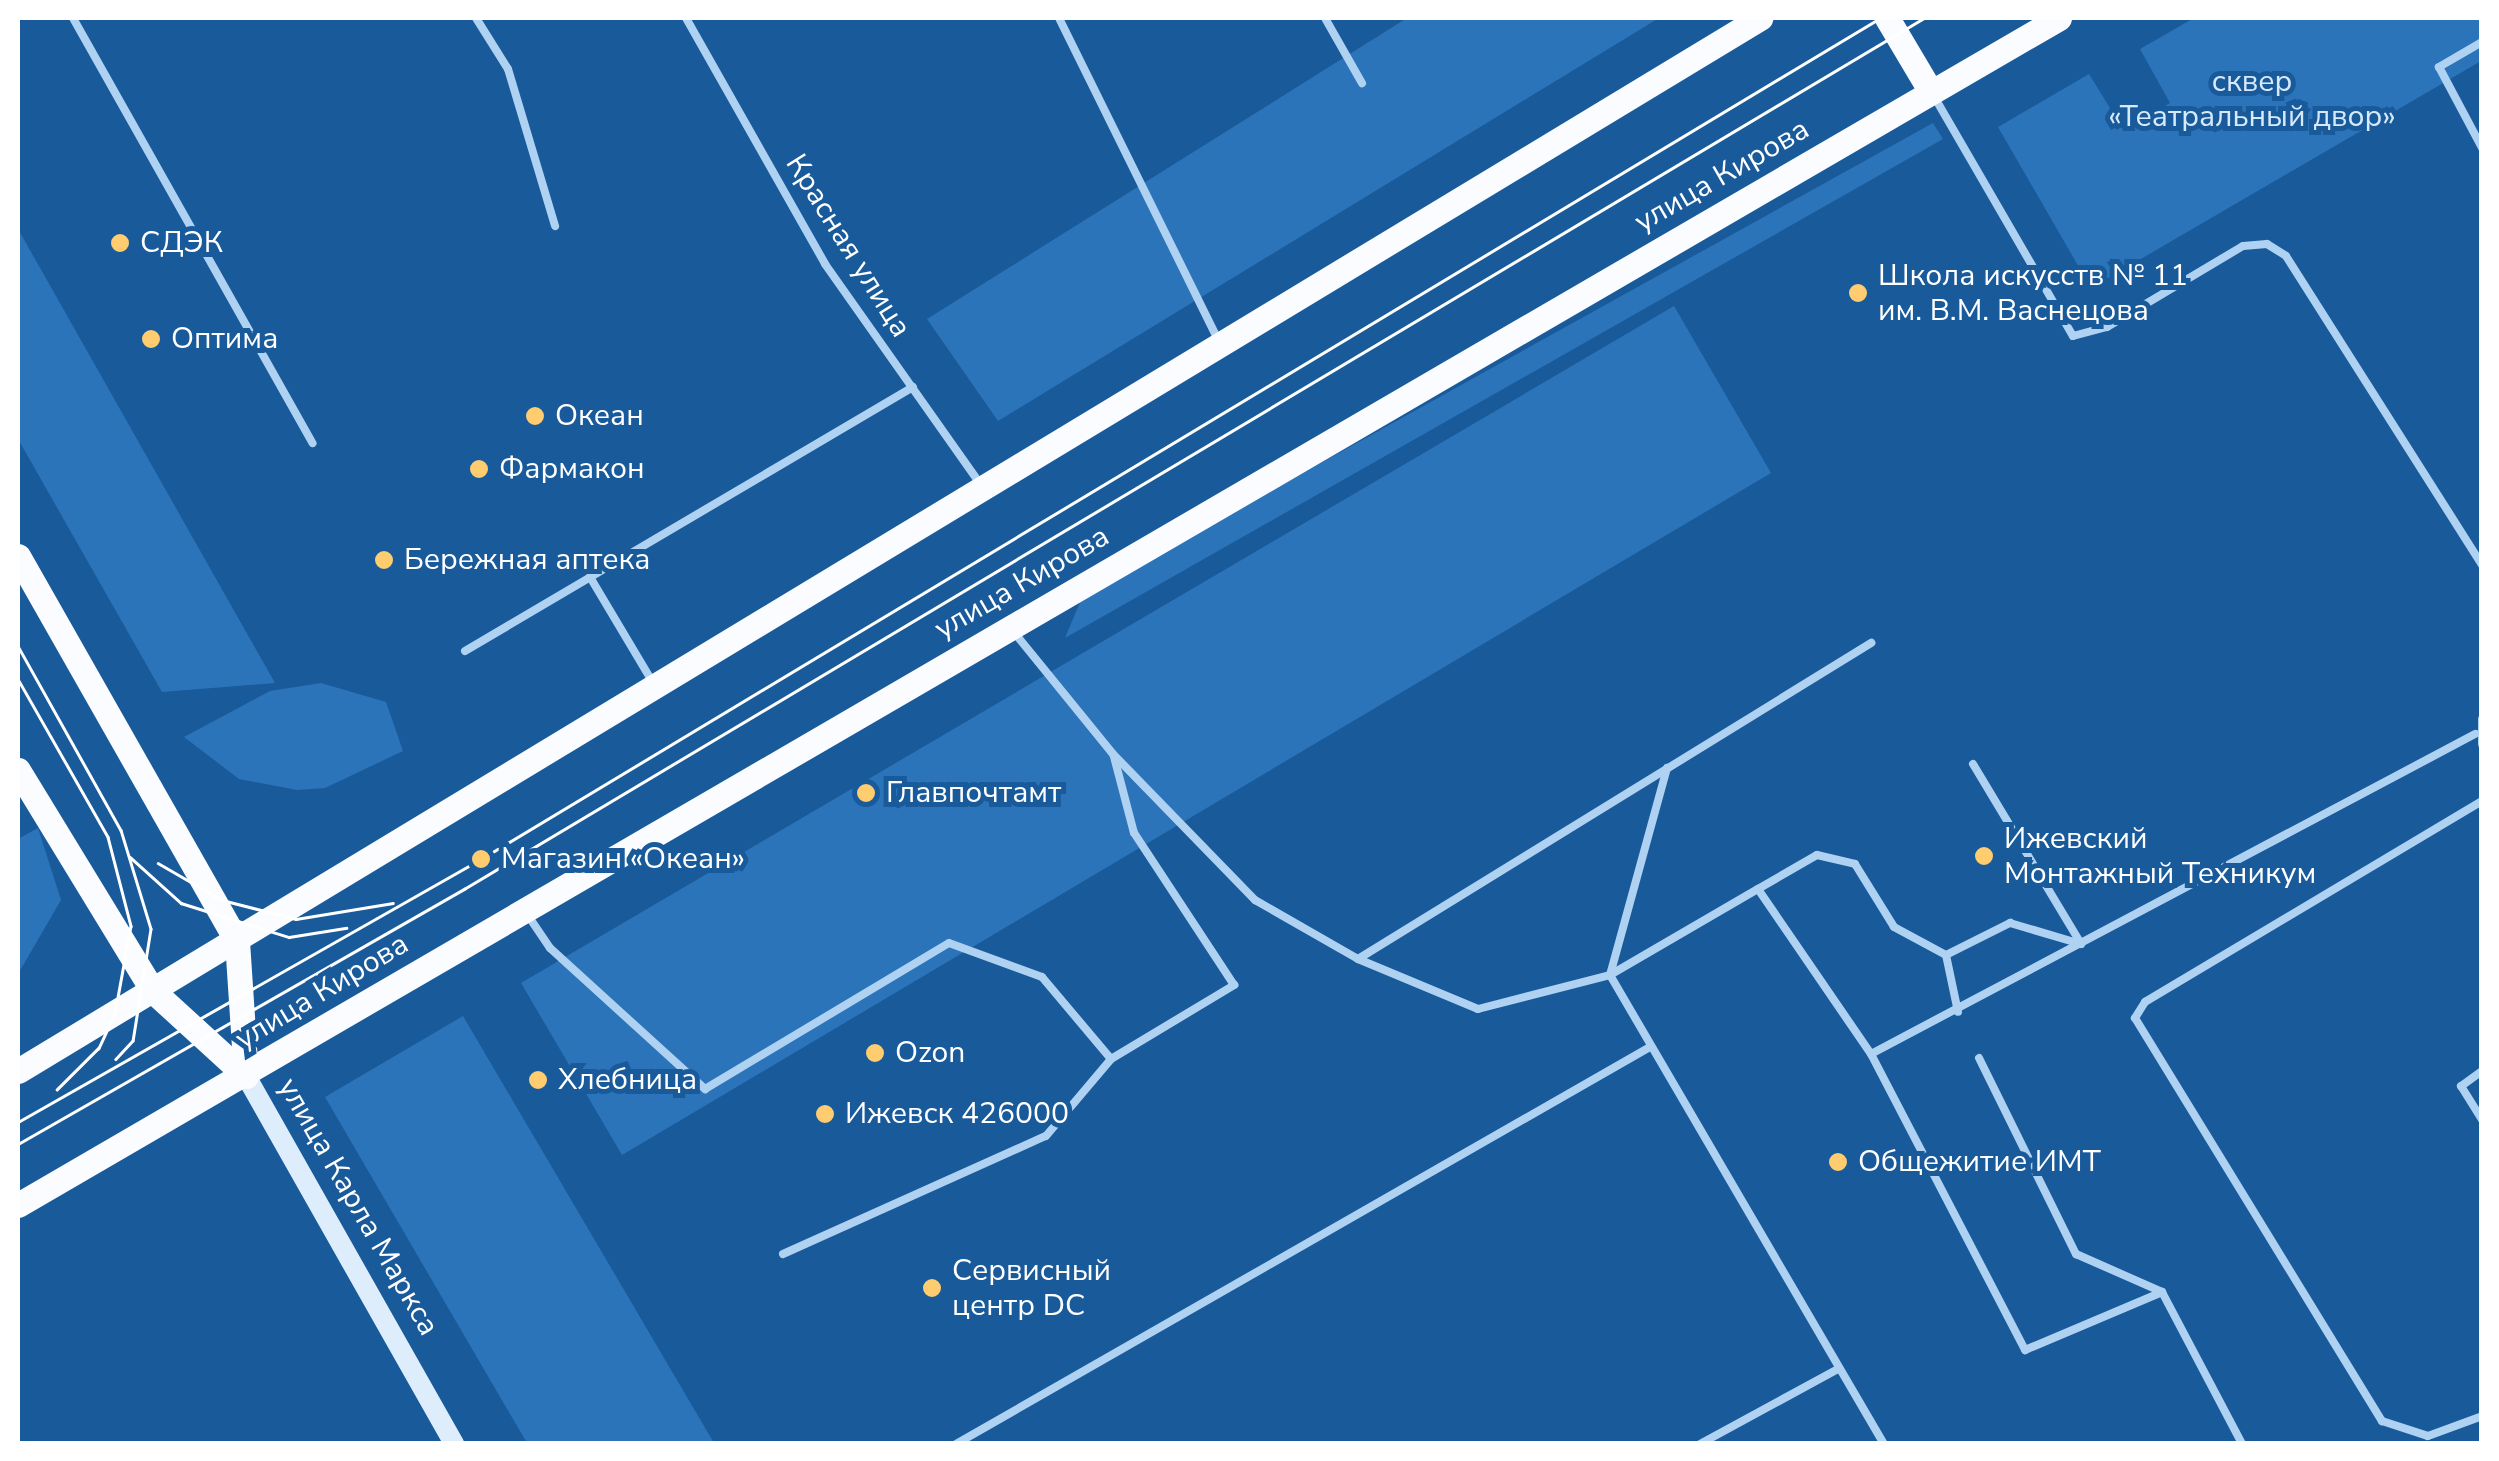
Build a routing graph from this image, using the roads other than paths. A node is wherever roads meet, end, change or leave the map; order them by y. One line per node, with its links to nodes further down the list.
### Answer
1 (72, 18): 16 (lane)
2 (476, 18): 13 (lane)
3 (686, 18): 15 (lane, Красная улица)
4 (1059, 18): 14 (lane)
5 (1325, 18): 10 (lane)
6 (1760, 18): 14 (main road)
7 (1888, 18): 11 (main road)
8 (2060, 18): 11 (main road, улица Кирова)
9 (2482, 42): 12 (lane)
10 (1362, 82)
11 (1931, 92): 19 (lane); 21 (main road, улица Кирова)
12 (2482, 148)
13 (555, 226)
14 (1222, 346): 17 (main road)
15 (913, 386): 17 (lane, Красная улица); 20 (lane)
16 (312, 443)
17 (984, 490): 24 (main road)
18 (18, 556): 35 (main road)
19 (2482, 565)
20 (590, 577): 23 (lane); 24 (lane)
21 (1011, 627): 28 (lane); 34 (main road, улица Кирова)
22 (1870, 643): 30 (lane)
23 (465, 651)
24 (656, 688): 35 (main road)
25 (2482, 719): 26 (lane)
26 (2476, 734): 27 (lane); 36 (lane)
27 (2482, 744)
28 (1113, 754): 38 (lane); 45 (lane)
29 (1973, 764): 36 (lane)
30 (1667, 768): 38 (lane); 39 (lane)
31 (18, 770): 40 (main road, улица Карла Маркса)
32 (2482, 801): 54 (lane)
33 (1758, 888): 37 (lane); 39 (lane); 43 (lane)
34 (524, 910): 45 (lane); 48 (main road, улица Кирова)
35 (237, 941): 40 (main road); 48 (main road)
36 (2081, 944): 37 (lane); 41 (lane)
37 (1946, 955): 41 (lane)
38 (1358, 960): 39 (lane)
39 (1610, 975): 42 (lane)
40 (152, 991): 46 (main road); 48 (main road, улица Карла Маркса)
41 (1958, 1012): 43 (lane)
42 (1650, 1046): 53 (lane); 56 (lane)
43 (1871, 1054): 52 (lane)
44 (1979, 1058): 52 (lane)
45 (1111, 1060): 51 (lane)
46 (18, 1071)
47 (2482, 1071): 49 (lane)
48 (246, 1076): 50 (main road, улица Кирова); 55 (street, улица Карла Маркса)
49 (2482, 1120)
50 (18, 1206)
51 (783, 1254)
52 (2162, 1292): 59 (lane)
53 (1838, 1369): 57 (lane); 58 (lane)
54 (2482, 1416)
55 (454, 1444)
56 (956, 1444)
57 (1700, 1444)
58 (1884, 1444)
59 (2242, 1444)

